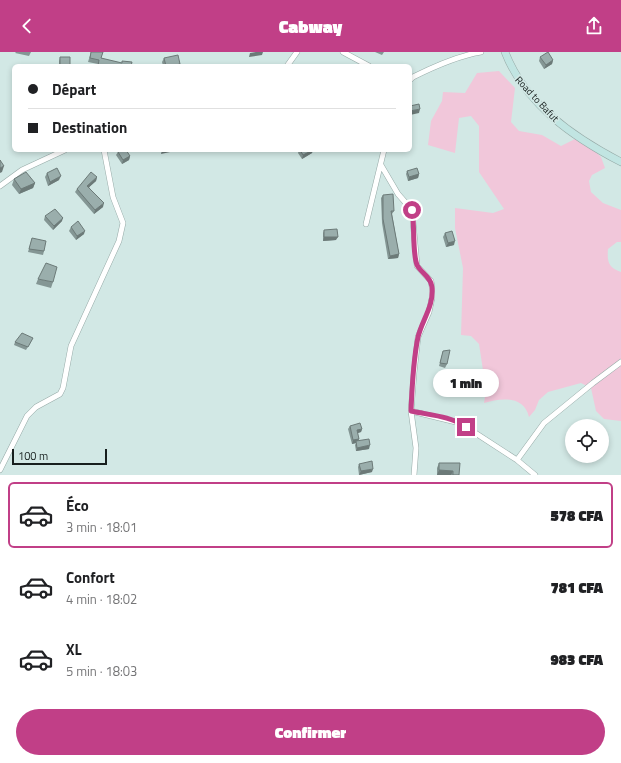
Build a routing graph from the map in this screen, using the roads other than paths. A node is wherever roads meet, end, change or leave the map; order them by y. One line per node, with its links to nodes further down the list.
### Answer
1 (297, 52): 5 (street)
2 (343, 52): 6 (street)
3 (481, 52): 7 (street)
4 (505, 52): 11 (street, Road to Bafut)
5 (288, 64)
6 (365, 64)
7 (412, 77)
8 (61, 152): 13 (street)
9 (104, 152): 18 (street)
10 (384, 152): 12 (street)
11 (621, 162)
12 (381, 165): 14 (street); 16 (street)
13 (0, 186)
14 (366, 224)
15 (621, 362): 17 (street)
16 (411, 411): 17 (street); 19 (street)
17 (517, 460): 20 (street)
18 (0, 470)
19 (414, 475)
20 (535, 475)

